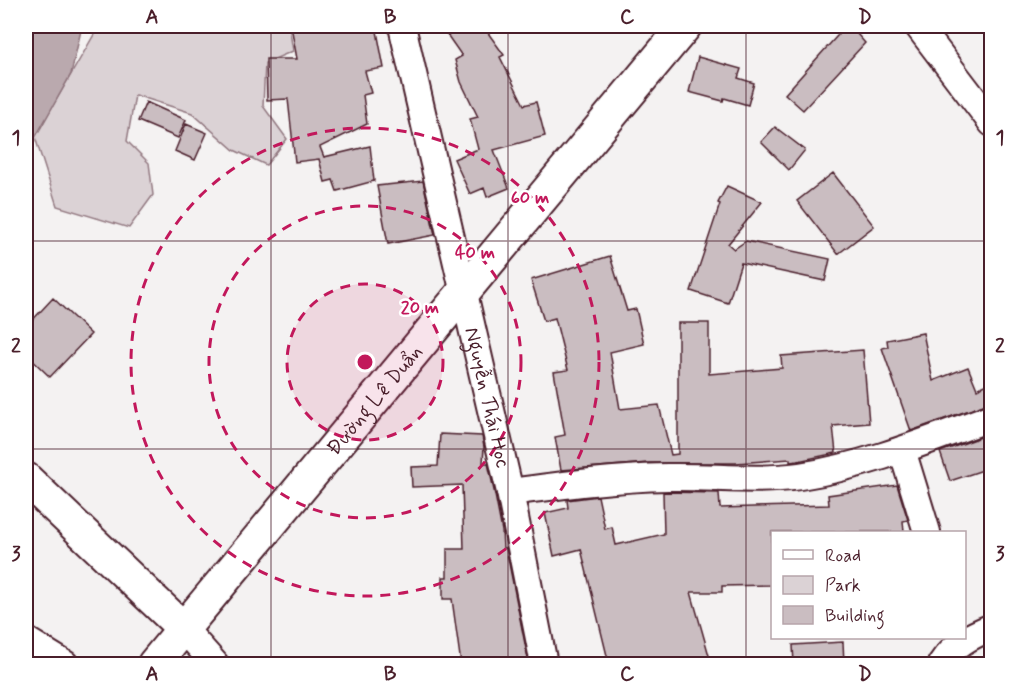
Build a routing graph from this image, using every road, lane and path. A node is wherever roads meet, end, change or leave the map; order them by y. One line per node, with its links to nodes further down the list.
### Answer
1 (402, 26): 5 (street, Nguyễn Thái Học)
2 (686, 26): 5 (street, Đường Lê Duẩn)
3 (918, 26): 4 (street)
4 (992, 123)
5 (462, 292): 9 (street, Nguyễn Thái Học); 12 (street, Đường Lê Duẩn)
6 (992, 417): 7 (street)
7 (902, 450): 9 (street); 10 (street)
8 (26, 479): 12 (street)
9 (510, 492): 20 (street, Nguyễn Thái Học)
10 (927, 531)
11 (992, 627): 13 (street)
12 (183, 628): 18 (street, Đường Lê Duẩn); 19 (street)
13 (966, 638)
14 (965, 639): 16 (street)
15 (26, 640): 17 (street)
16 (946, 651)
17 (65, 664)
18 (154, 664)
19 (215, 664)
20 (544, 664)

